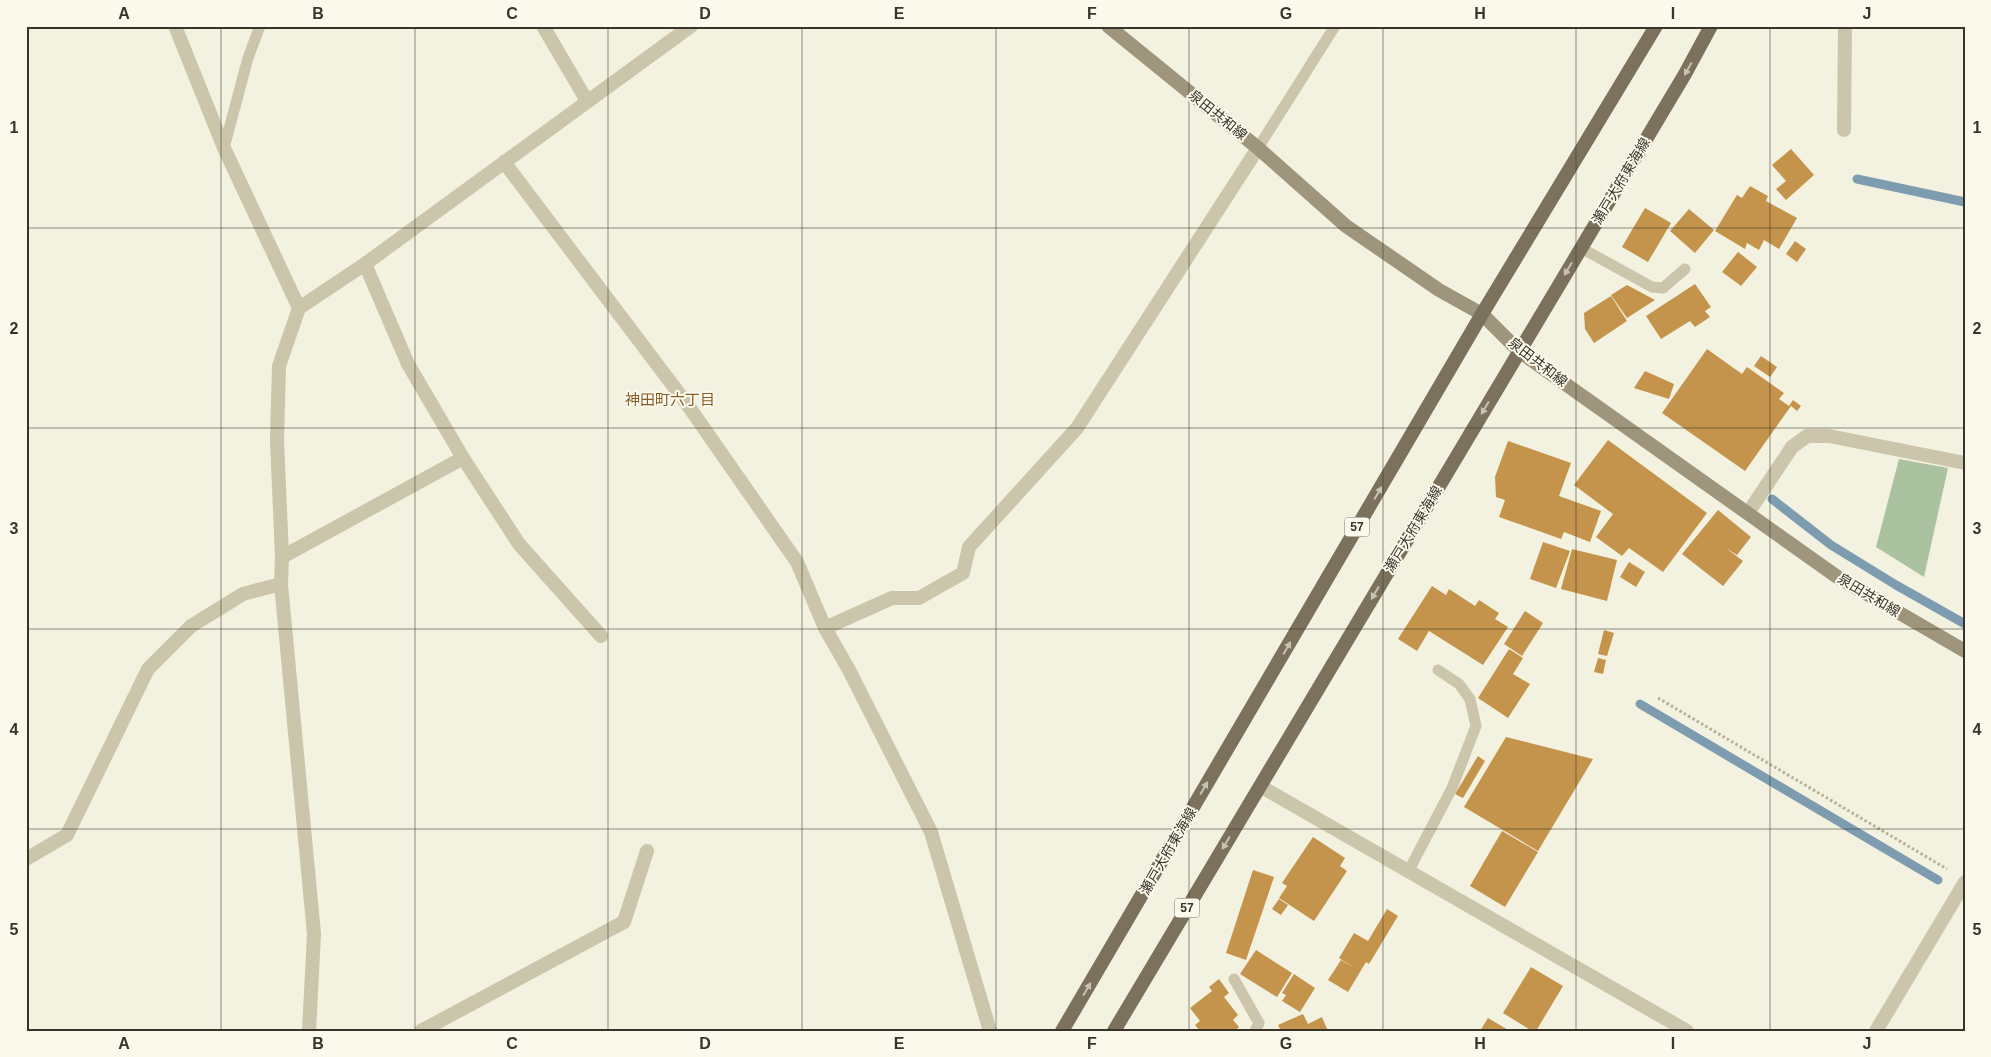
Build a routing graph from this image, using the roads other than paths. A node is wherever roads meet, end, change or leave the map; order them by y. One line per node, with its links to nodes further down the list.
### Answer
1 (175, 26): 12 (street)
2 (260, 26): 12 (lane)
3 (543, 26): 10 (street)
4 (691, 26): 10 (street)
5 (1108, 26): 13 (main road, 泉田共和線)
6 (1335, 26): 13 (lane)
7 (1656, 26): 19 (main road, 瀬戸大府東海線 / 57)
8 (1711, 26): 15 (main road, 瀬戸大府東海線 / 57, one-way to 15)
9 (1845, 26): 11 (street)
10 (587, 100): 14 (street)
11 (1844, 130)
12 (224, 148): 18 (street)
13 (1258, 148): 19 (main road, 泉田共和線); 26 (street)
14 (504, 162): 16 (street); 26 (street)
15 (1581, 248): 17 (lane); 20 (main road, 瀬戸大府東海線 / 57, one-way to 20)
16 (365, 264): 18 (street); 21 (street)
17 (1685, 270)
18 (299, 308): 24 (street)
19 (1482, 314): 20 (main road, 泉田共和線); 40 (main road, 瀬戸大府東海線 / 57, one-way to 19)
20 (1519, 351): 23 (main road, 泉田共和線); 30 (main road, 瀬戸大府東海線 / 57, one-way to 30)
21 (463, 458): 24 (street); 27 (street)
22 (1965, 463): 23 (street)
23 (1748, 513): 28 (main road, 泉田共和線)
24 (282, 557): 25 (street)
25 (282, 584): 32 (street); 37 (street)
26 (825, 628): 39 (street)
27 (600, 636)
28 (1965, 651)
29 (1438, 670): 33 (lane)
30 (1260, 786): 33 (street); 36 (main road, 瀬戸大府東海線 / 57, one-way to 36)
31 (647, 851): 38 (street)
32 (26, 858)
33 (1408, 872): 42 (street)
34 (1965, 882): 43 (street)
35 (1234, 979): 41 (lane)
36 (1115, 1030)
37 (309, 1031)
38 (421, 1031)
39 (990, 1031)
40 (1062, 1031)
41 (1255, 1031)
42 (1687, 1031)
43 (1876, 1031)

